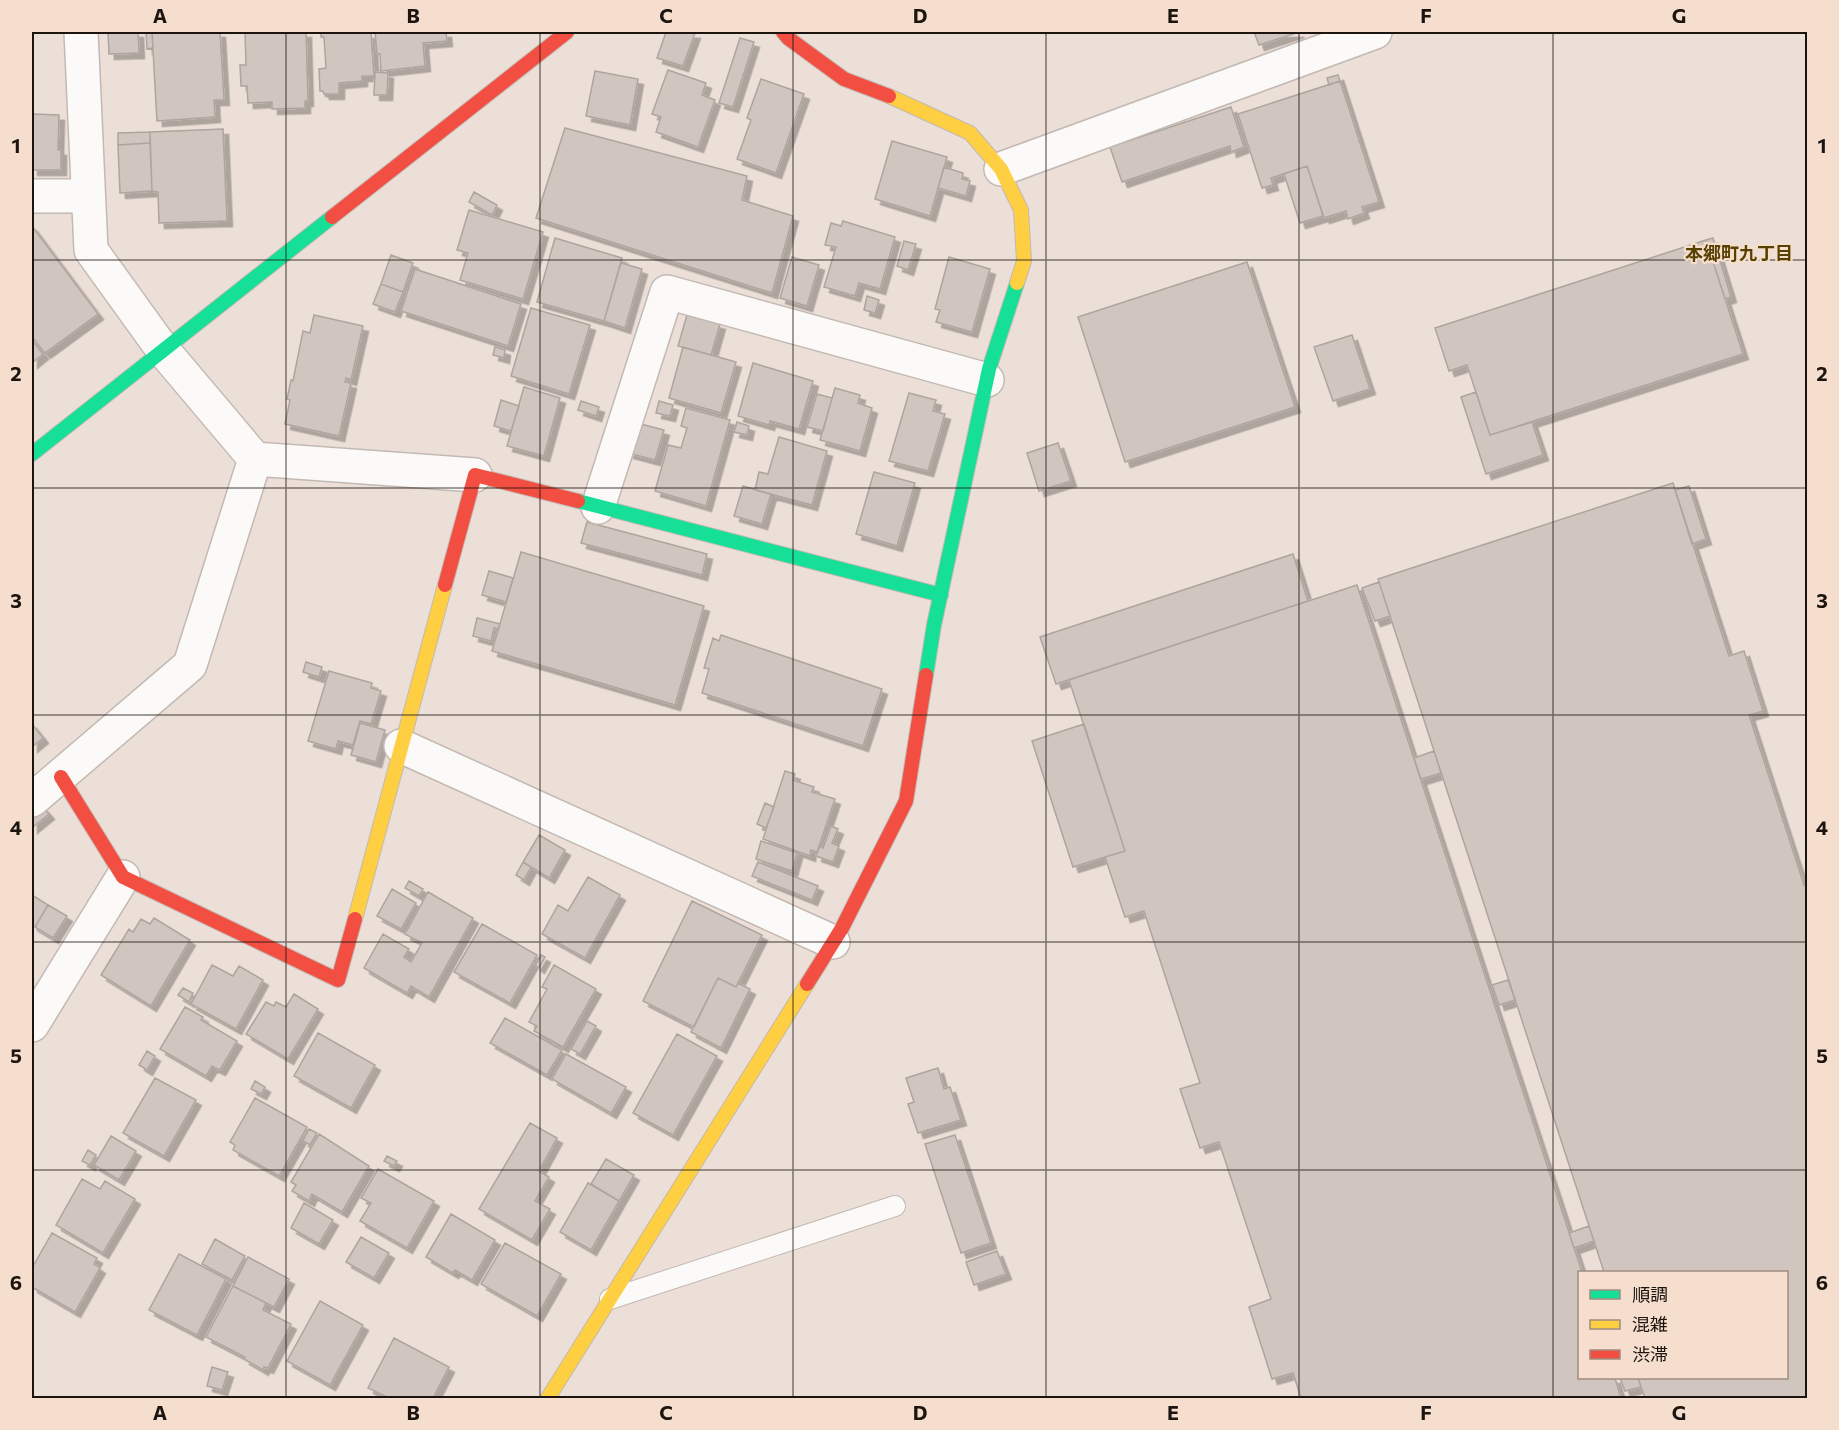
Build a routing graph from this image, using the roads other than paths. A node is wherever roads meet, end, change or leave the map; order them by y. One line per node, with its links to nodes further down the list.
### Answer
1 (81, 32): 7 (street)
2 (567, 32): 8 (street)
3 (783, 32): 5 (street)
4 (1375, 32): 5 (street)
5 (1001, 168): 9 (street)
6 (32, 196): 7 (street)
7 (88, 196): 8 (street)
8 (163, 350): 10 (street); 11 (street)
9 (987, 380): 13 (street); 14 (street)
10 (32, 454)
11 (255, 459): 12 (street); 16 (street)
12 (475, 475): 13 (street); 15 (street)
13 (598, 507): 14 (street)
14 (941, 595): 19 (street)
15 (401, 746): 18 (street); 19 (street)
16 (61, 777): 17 (street); 18 (street)
17 (32, 800)
18 (123, 878): 20 (street)
19 (833, 942): 22 (street)
20 (32, 1025)
21 (895, 1206): 22 (lane)
22 (610, 1299): 23 (street)
23 (548, 1398)

